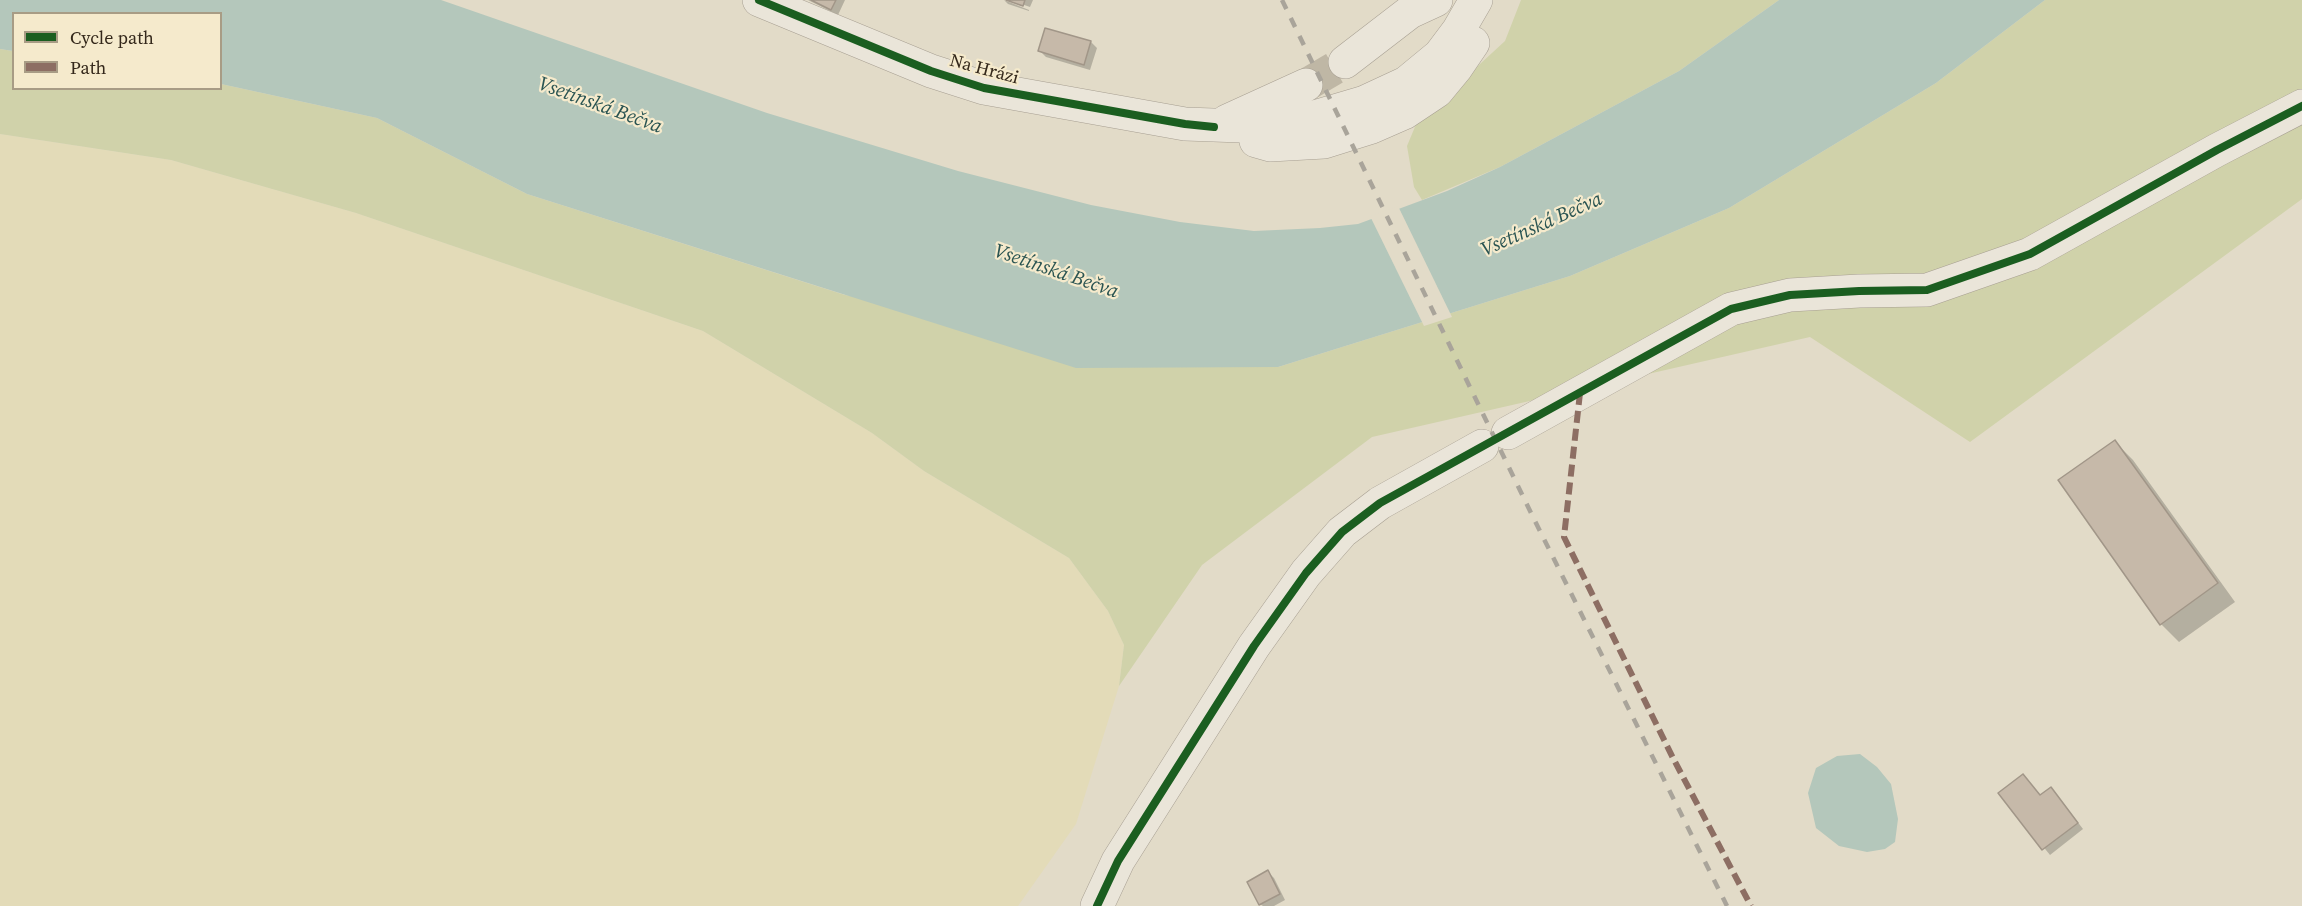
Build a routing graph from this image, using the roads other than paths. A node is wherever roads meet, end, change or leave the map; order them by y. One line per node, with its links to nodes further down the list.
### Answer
1 (759, 0): 8 (street, Na Hrázi)
2 (1436, 0): 5 (street)
3 (1476, 0): 8 (street)
4 (1484, 0): 8 (street)
5 (1345, 62)
6 (1306, 85): 8 (street)
7 (2302, 106): 9 (street)
8 (1214, 127)
9 (1097, 906)

